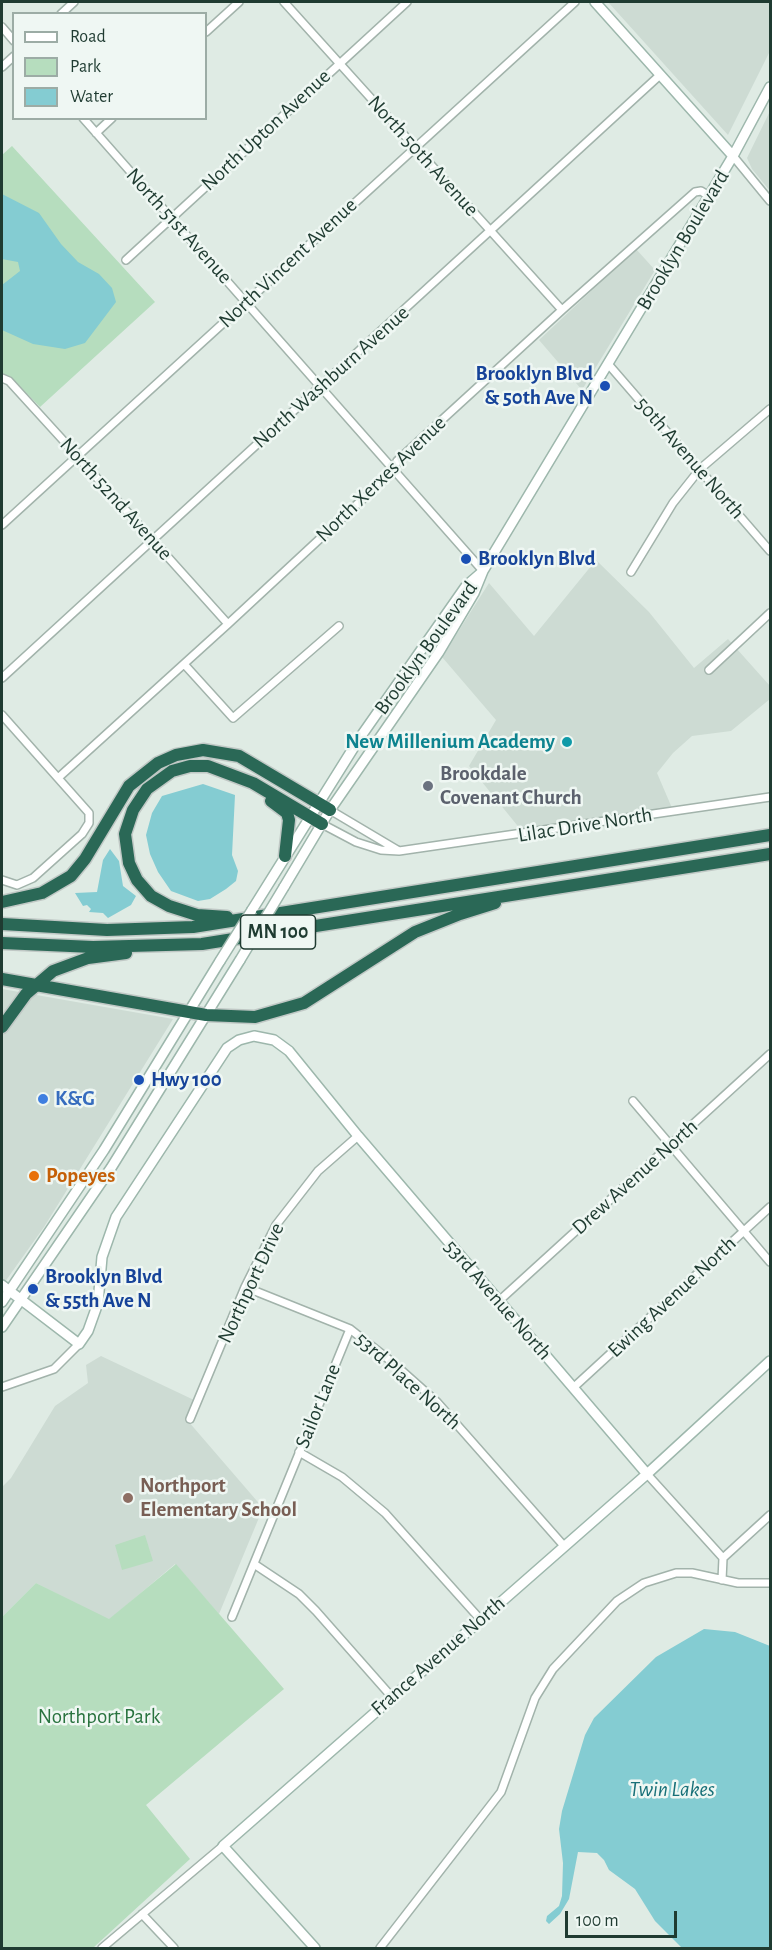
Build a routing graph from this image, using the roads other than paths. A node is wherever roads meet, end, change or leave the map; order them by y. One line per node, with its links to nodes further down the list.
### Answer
1 (239, 2): 7 (street)
2 (284, 2): 9 (street, North 50th Avenue)
3 (407, 2): 9 (street, North Upton Avenue)
4 (575, 2): 15 (street, North Vincent Avenue)
5 (595, 2): 10 (main road)
6 (2, 27): 8 (street)
7 (207, 31)
8 (12, 39)
9 (340, 63): 15 (street, North 50th Avenue); 19 (street, North Upton Avenue)
10 (660, 75): 16 (main road); 20 (street, North Washburn Avenue)
11 (771, 87): 16 (main road, Brooklyn Boulevard)
12 (85, 120): 14 (street, North 51st Avenue)
13 (110, 120): 14 (street)
14 (96, 133): 19 (street, North 51st Avenue)
15 (414, 147): 20 (street, North 50th Avenue); 22 (street, North Vincent Avenue)
16 (733, 156): 17 (main road, Brooklyn Boulevard); 18 (street)
17 (709, 196): 23 (street, North Xerxes Avenue); 24 (main road, Brooklyn Boulevard)
18 (771, 201)
19 (171, 218): 21 (street, North Upton Avenue); 22 (street, North 51st Avenue)
20 (490, 231): 23 (street, North 50th Avenue); 26 (street, North Washburn Avenue)
21 (126, 260)
22 (246, 302): 26 (street, North 51st Avenue); 28 (street, North Vincent Avenue)
23 (562, 310): 29 (street, North Xerxes Avenue)
24 (609, 365): 30 (street, 50th Avenue North); 34 (main road, Brooklyn Boulevard)
25 (2, 378): 28 (street, North 52nd Avenue)
26 (321, 386): 29 (street, North 51st Avenue); 32 (street, North Washburn Avenue)
27 (771, 409): 30 (street)
28 (77, 455): 31 (street, North Vincent Avenue); 32 (street, North 52nd Avenue)
29 (394, 469): 34 (street, North 51st Avenue); 37 (street, North Xerxes Avenue)
30 (700, 469): 33 (street, 50th Avenue North); 35 (street)
31 (2, 525)
32 (152, 540): 37 (street, North 52nd Avenue); 41 (street, North Washburn Avenue)
33 (771, 551)
34 (483, 571): 46 (main road, Brooklyn Boulevard); 47 (main road, Brooklyn Boulevard)
35 (631, 572)
36 (771, 613): 40 (street)
37 (228, 624): 39 (street, North Xerxes Avenue)
38 (339, 626): 39 (street)
39 (184, 664): 44 (street, North Xerxes Avenue)
40 (709, 670)
41 (2, 678)
42 (2, 715): 44 (street)
43 (221, 769): 48 (highway); 53 (highway); 57 (highway)
44 (58, 778): 54 (street)
45 (771, 797): 51 (street, Lilac Drive North)
46 (317, 802): 47 (highway); 48 (main road, Brooklyn Boulevard); 56 (highway)
47 (330, 810): 49 (main road, Brooklyn Boulevard); 51 (street)
48 (309, 816): 49 (highway); 53 (main road, Brooklyn Boulevard)
49 (322, 824): 51 (street, Lilac Drive North); 64 (main road, Brooklyn Boulevard, bridge)
50 (771, 835): 57 (highway, MN 100)
51 (399, 851)
52 (771, 854): 55 (highway, MN 100)
53 (285, 856): 63 (main road, Brooklyn Boulevard, bridge)
54 (2, 880)
55 (551, 889): 60 (highway, MN 100); 64 (highway)
56 (2, 902)
57 (291, 913): 58 (highway, MN 100)
58 (2, 924)
59 (2, 943): 60 (highway, MN 100)
60 (202, 944): 62 (highway)
61 (2, 979): 62 (highway)
62 (35, 987): 63 (highway); 65 (highway)
63 (187, 1011): 64 (highway); 74 (main road, Brooklyn Boulevard)
64 (206, 1015): 75 (main road, Brooklyn Boulevard)
65 (2, 1027)
66 (771, 1053): 69 (street, Drew Avenue North)
67 (633, 1101): 69 (street)
68 (358, 1136): 73 (street, Northport Drive); 76 (main road, 53rd Avenue North); 80 (main road, 53rd Avenue North)
69 (670, 1144): 71 (street); 76 (street, Drew Avenue North)
70 (771, 1207): 71 (street, Ewing Avenue North)
71 (744, 1231): 72 (street); 83 (street, Ewing Avenue North)
72 (771, 1262)
73 (244, 1287): 79 (street, 53rd Place North); 84 (street, Northport Drive)
74 (5, 1288): 75 (main road); 77 (main road, Brooklyn Boulevard)
75 (21, 1300): 78 (main road, Brooklyn Boulevard); 80 (main road)
76 (500, 1300): 83 (main road, 53rd Avenue North)
77 (2, 1302)
78 (2, 1327)
79 (350, 1329): 85 (street, Sailor Lane); 88 (street, 53rd Place North)
80 (79, 1344): 82 (street)
81 (771, 1361): 86 (main road, France Avenue North)
82 (2, 1387)
83 (573, 1388): 86 (main road, 53rd Avenue North)
84 (190, 1419)
85 (299, 1452): 90 (street, Sailor Lane); 94 (street)
86 (647, 1474): 88 (main road, France Avenue North); 89 (street, 53rd Avenue North)
87 (771, 1515): 89 (street)
88 (564, 1546): 94 (main road, France Avenue North)
89 (723, 1558): 91 (street)
90 (254, 1564): 93 (street, Sailor Lane); 95 (street)
91 (722, 1580): 92 (street); 101 (street)
92 (771, 1583)
93 (231, 1617)
94 (480, 1619): 95 (main road, France Avenue North)
95 (391, 1696): 96 (main road, France Avenue North)
96 (223, 1846): 97 (street, France Avenue North); 100 (main road)
97 (142, 1914): 98 (street, France Avenue North); 99 (street)
98 (102, 1948)
99 (174, 1948)
100 (315, 1948)
101 (380, 1948)

